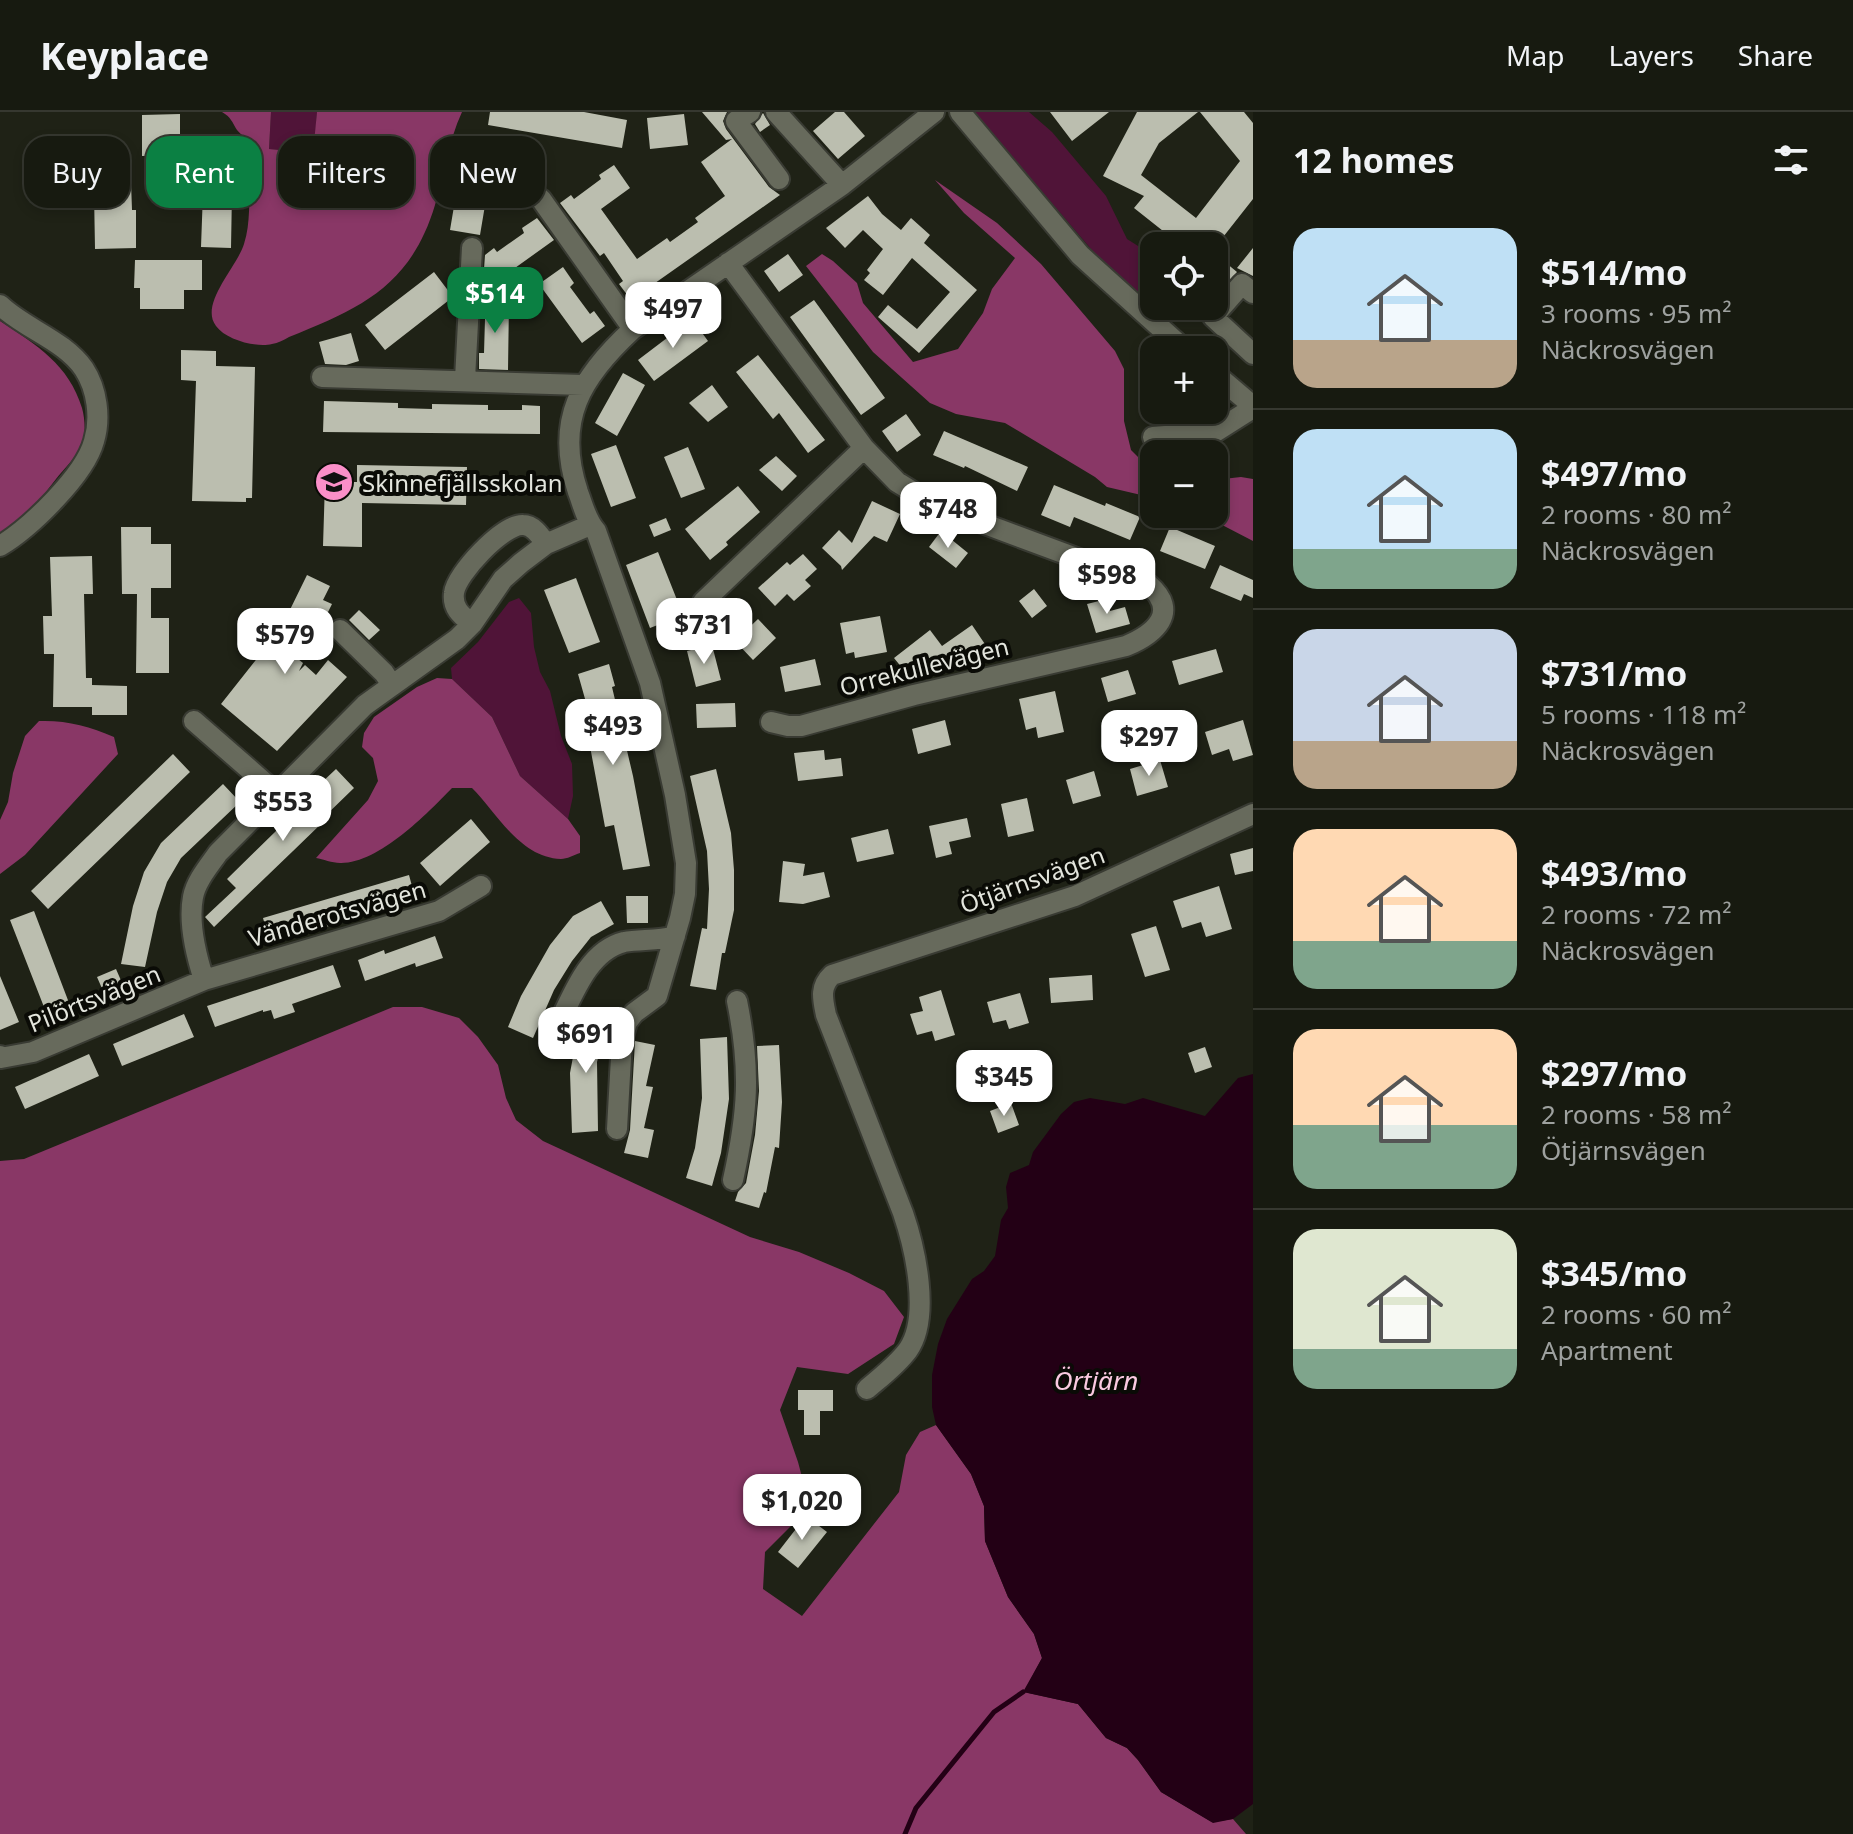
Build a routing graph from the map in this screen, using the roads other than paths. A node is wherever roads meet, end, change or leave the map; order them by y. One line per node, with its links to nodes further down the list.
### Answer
1 (750, 112): 5 (street)
2 (934, 112): 6 (street)
3 (960, 112): 13 (street)
4 (780, 113): 6 (street)
5 (779, 179)
6 (842, 185): 9 (street)
7 (545, 205): 12 (street)
8 (472, 248): 16 (street)
9 (728, 263): 12 (street); 21 (street, Orrekullevägen)
10 (1253, 293): 14 (street)
11 (0, 305): 24 (street)
12 (633, 329): 17 (street)
13 (1170, 336)
14 (1253, 354)
15 (322, 377): 16 (street)
16 (465, 379): 17 (street)
17 (583, 385): 22 (street)
18 (1228, 385): 19 (street)
19 (1253, 407): 20 (street)
20 (1153, 437)
21 (864, 448): 25 (street); 30 (street, Orrekullevägen)
22 (590, 525): 23 (street); 34 (street)
23 (546, 544): 26 (street); 26 (street)
24 (0, 546)
25 (703, 602)
26 (472, 624): 28 (street)
27 (340, 630): 28 (street)
28 (392, 685): 31 (street)
29 (194, 721): 31 (street)
30 (771, 722)
31 (276, 797): 35 (street)
32 (1253, 814): 41 (street, Ötjärnsvägen)
33 (481, 886): 35 (street, Vänderotsvägen)
34 (675, 936): 37 (street); 39 (street)
35 (204, 980): 38 (street, Pilörtsvägen)
36 (737, 1001): 40 (street)
37 (558, 1025)
38 (0, 1057)
39 (617, 1129)
40 (733, 1180)
41 (867, 1389)

